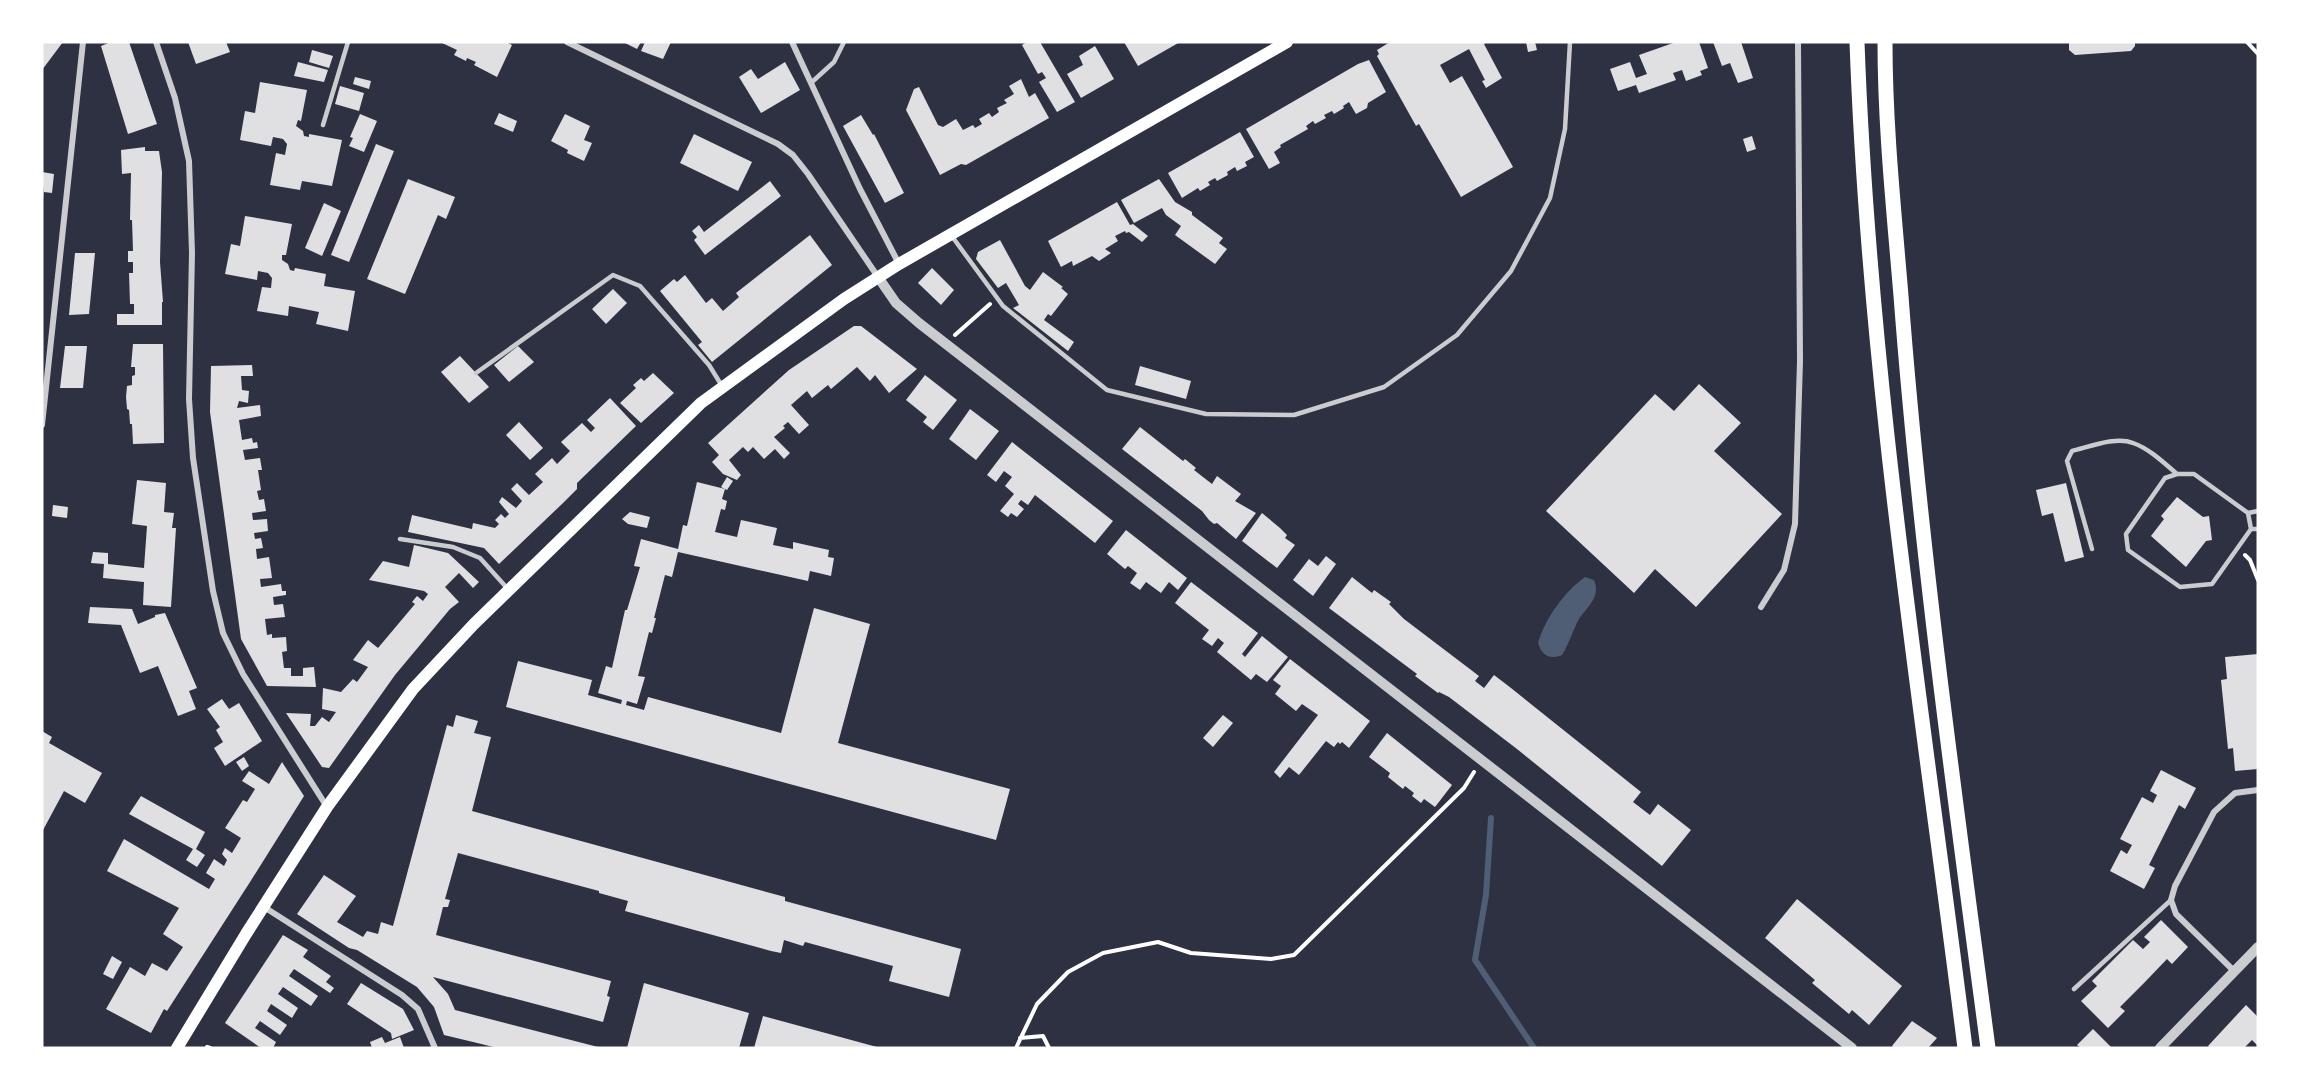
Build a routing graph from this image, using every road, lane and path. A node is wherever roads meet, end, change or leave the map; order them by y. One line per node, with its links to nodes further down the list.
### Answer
1 (83, 42): 23 (street)
2 (156, 42): 37 (street)
3 (348, 42): 15 (lane)
4 (567, 42): 18 (street)
5 (792, 42): 14 (street)
6 (844, 42): 14 (lane)
7 (1287, 42): 16 (main road)
8 (1570, 42): 19 (lane)
9 (1798, 42): 34 (street)
10 (1857, 42): 49 (main road)
11 (1885, 42): 50 (main road)
12 (2247, 42): 13 (path)
13 (2258, 54)
14 (812, 82): 17 (street)
15 (323, 125)
16 (951, 235): 17 (main road); 19 (lane)
17 (899, 264): 18 (main road)
18 (878, 277): 20 (street); 22 (main road)
19 (997, 298): 20 (path)
20 (946, 344): 35 (street)
21 (476, 373): 22 (lane)
22 (722, 386): 33 (main road)
23 (42, 424)
24 (2177, 474): 26 (lane); 30 (lane); 31 (lane)
25 (2258, 511): 26 (lane)
26 (2248, 513): 28 (lane)
27 (2258, 529): 28 (lane)
28 (2251, 530): 31 (lane)
29 (400, 539): 33 (lane)
30 (2092, 549)
31 (2237, 549): 32 (path)
32 (2258, 580)
33 (509, 590): 37 (main road)
34 (1761, 607)
35 (1481, 761): 43 (path); 48 (street)
36 (2258, 789): 38 (street)
37 (327, 807): 39 (main road)
38 (2170, 900): 41 (street); 42 (lane)
39 (264, 907): 44 (main road); 45 (street)
40 (2258, 947): 41 (street)
41 (2235, 971): 51 (street)
42 (2074, 988)
43 (1020, 1038): 46 (path); 47 (path)
44 (177, 1048)
45 (435, 1048)
46 (1016, 1048)
47 (1049, 1048)
48 (1852, 1048)
49 (1965, 1048)
50 (1988, 1048)
51 (2160, 1048)

